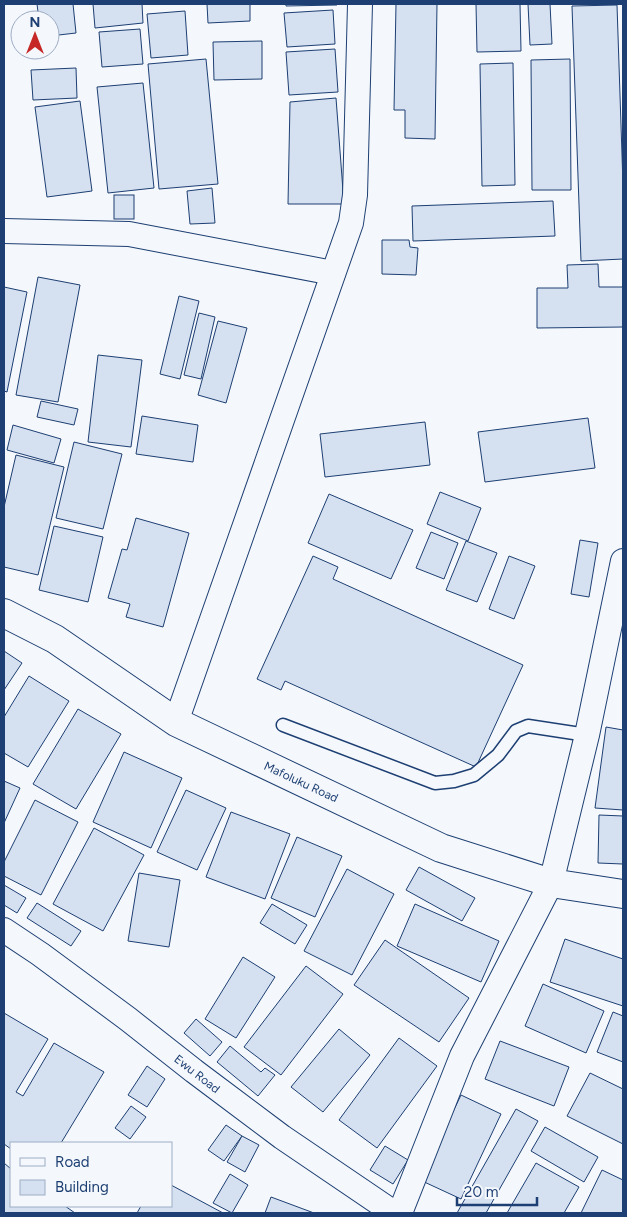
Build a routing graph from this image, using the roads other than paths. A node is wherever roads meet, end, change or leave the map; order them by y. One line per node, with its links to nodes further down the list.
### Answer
1 (360, 4): 3 (street)
2 (4, 231): 3 (street)
3 (332, 273): 6 (street)
4 (623, 561): 8 (street)
5 (4, 613): 6 (street, Mafoluku Road)
6 (176, 722): 9 (street, Mafoluku Road)
7 (284, 726): 8 (lane)
8 (587, 735): 9 (street)
9 (551, 883): 10 (street, Mafoluku Road); 13 (street)
10 (623, 894)
11 (4, 930): 12 (street, Ewu Road)
12 (394, 1213)
13 (400, 1213)

